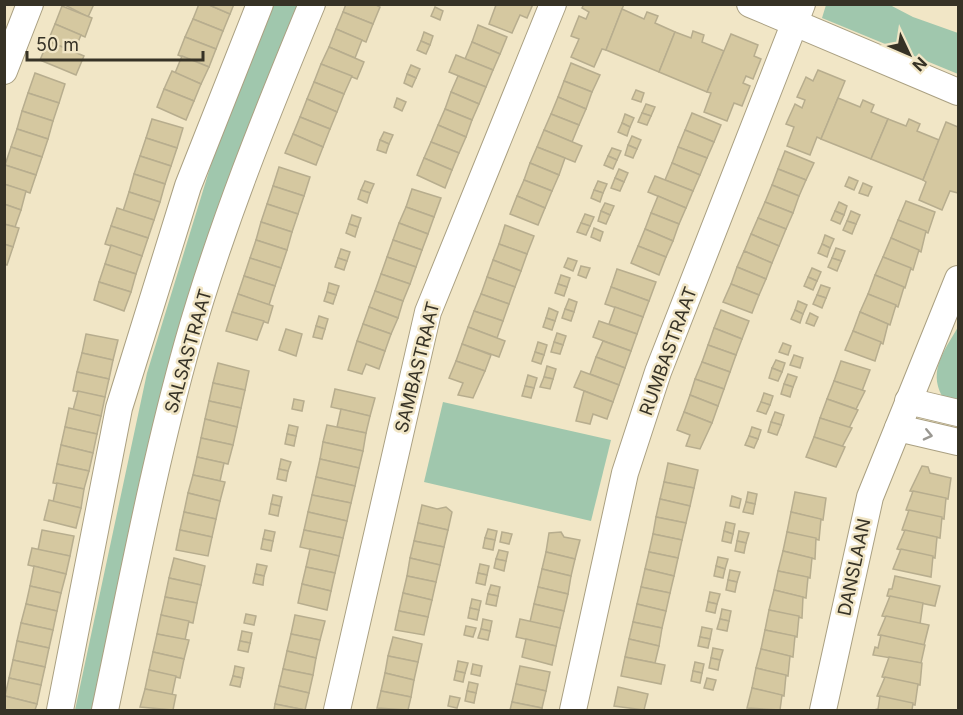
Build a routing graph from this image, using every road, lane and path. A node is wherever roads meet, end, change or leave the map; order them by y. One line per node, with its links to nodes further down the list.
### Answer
1 (30, 4): 7 (street)
2 (260, 4): 14 (street)
3 (312, 4): 15 (street, SALSASTRAAT)
4 (553, 4): 16 (street, SAMBASTRAAT)
5 (750, 4): 6 (street)
6 (798, 14): 8 (street); 17 (street, RUMBASTRAAT)
7 (4, 71)
8 (958, 92)
9 (958, 279): 10 (street, DANSLAAN)
10 (908, 401): 11 (street); 12 (street, DANSLAAN)
11 (958, 413)
12 (898, 428): 13 (street, one-way to 13); 18 (street, DANSLAAN)
13 (958, 442)
14 (60, 711)
15 (105, 711)
16 (337, 711)
17 (573, 711)
18 (823, 711)

